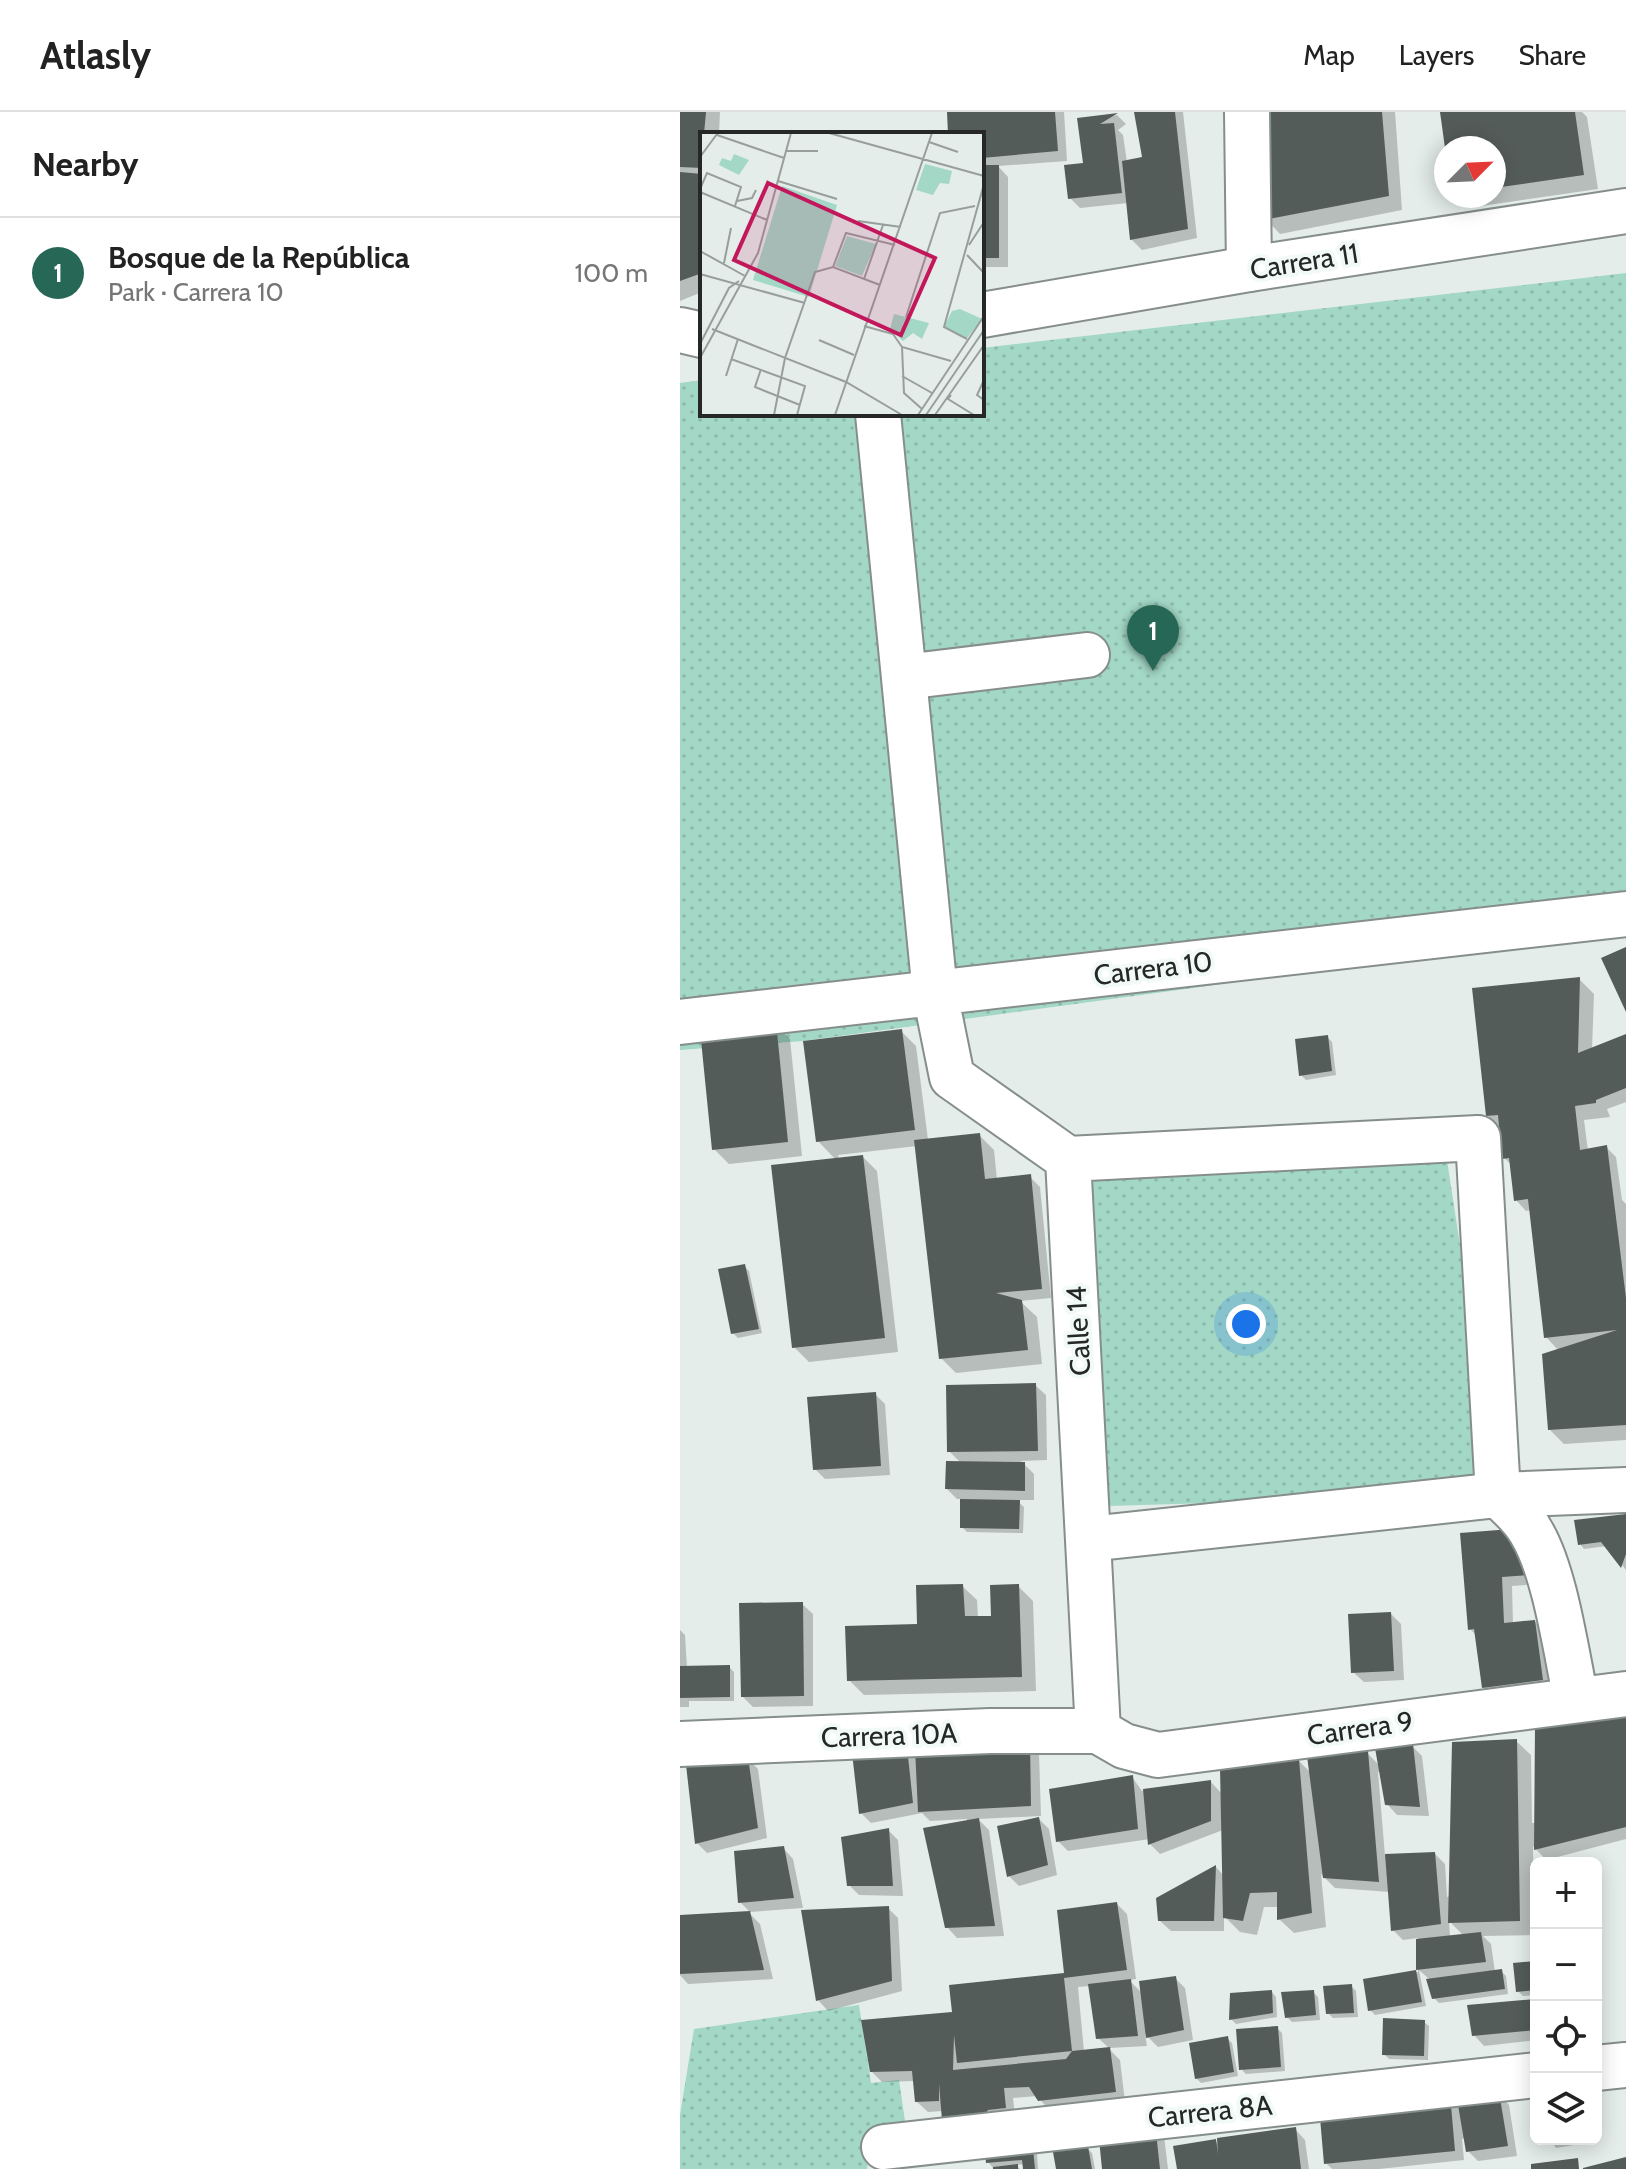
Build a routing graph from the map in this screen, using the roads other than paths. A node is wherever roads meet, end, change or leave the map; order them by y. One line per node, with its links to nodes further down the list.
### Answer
1 (1247, 112): 3 (street)
2 (1626, 211): 3 (street, Carrera 11)
3 (1249, 269): 4 (street, Carrera 11)
4 (984, 315)
5 (680, 330): 6 (street)
6 (700, 335)
7 (878, 416): 9 (street)
8 (1087, 655): 9 (street)
9 (904, 677): 11 (street)
10 (1626, 914): 11 (street, Carrera 10)
11 (935, 993): 12 (street, Carrera 10); 13 (street)
12 (680, 1022)
13 (1068, 1159): 15 (street); 16 (street, Calle 14)
14 (1626, 1490): 15 (street)
15 (1498, 1495): 16 (street); 18 (street)
16 (1089, 1539): 19 (street, Calle 14)
17 (1626, 1694): 18 (street, Carrera 9)
18 (1576, 1699): 19 (street, Carrera 9)
19 (1098, 1731): 20 (street, Carrera 10A)
20 (680, 1744)
21 (1626, 2065): 22 (street)
22 (1602, 2067)
23 (1530, 2076): 24 (street, Carrera 8A)
24 (884, 2147)

